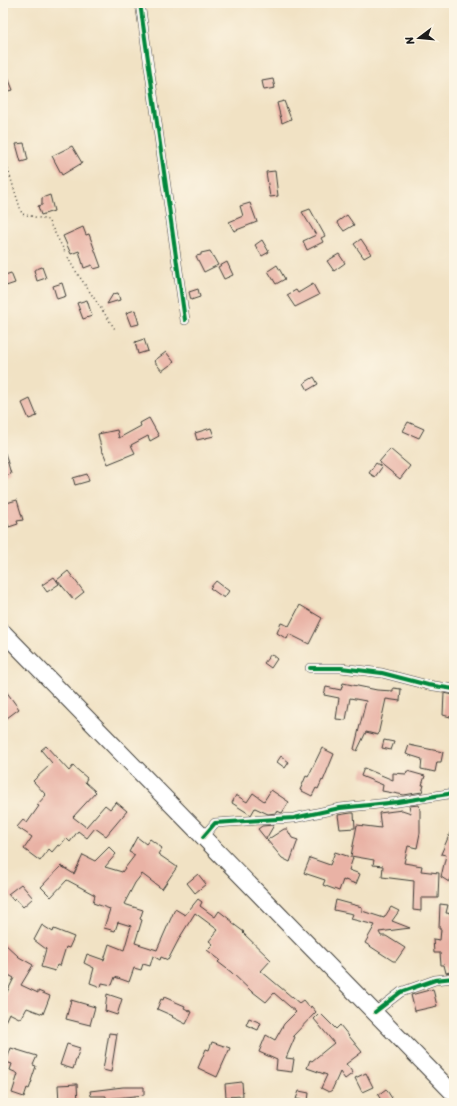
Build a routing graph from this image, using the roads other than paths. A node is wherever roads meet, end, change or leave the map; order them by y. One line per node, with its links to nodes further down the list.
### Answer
1 (140, 3): 2 (street)
2 (185, 320)
3 (3, 632): 7 (highway)
4 (310, 668): 5 (street)
5 (454, 689)
6 (454, 793): 7 (street)
7 (203, 837): 9 (highway)
8 (454, 978): 9 (street)
9 (375, 1012): 10 (highway)
10 (454, 1094)

